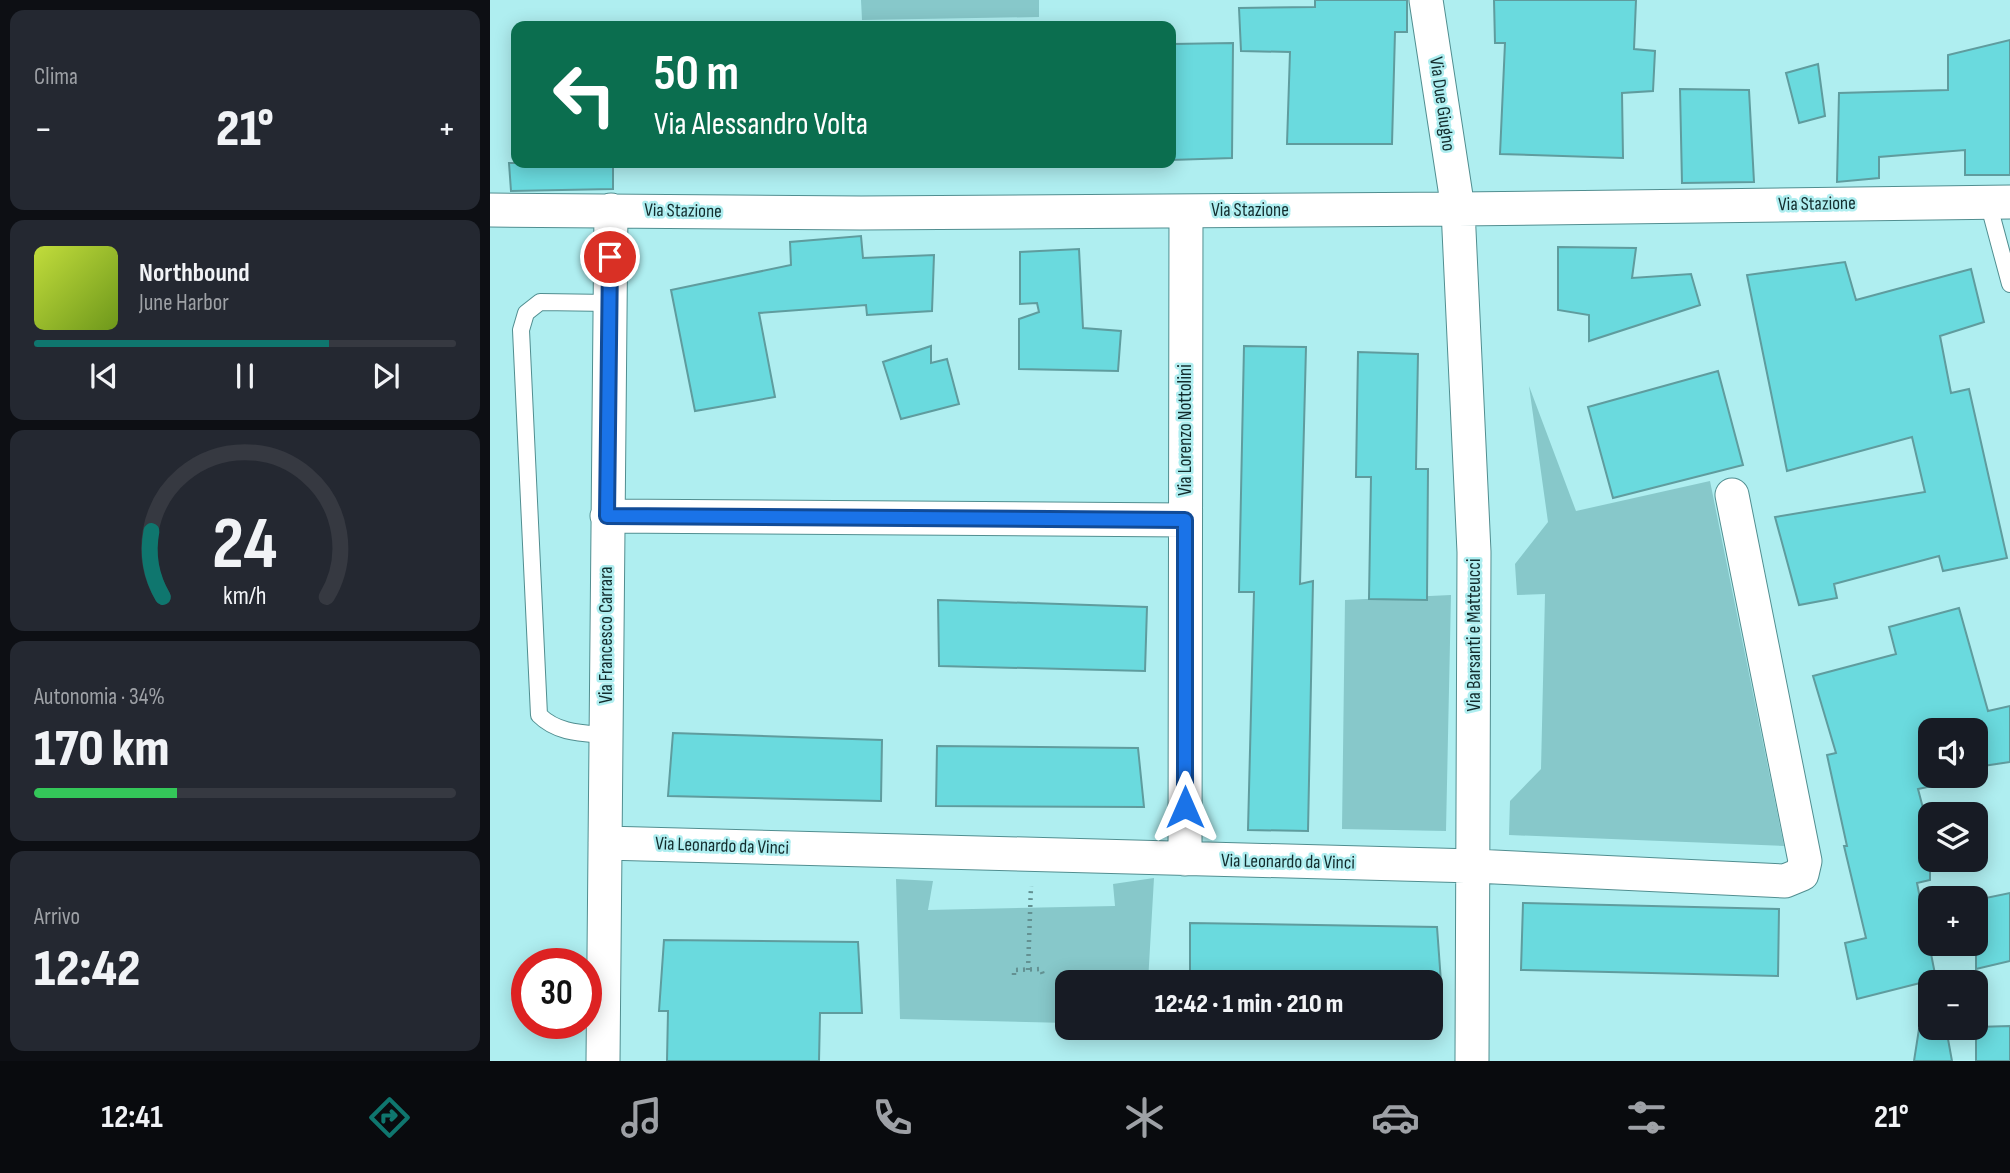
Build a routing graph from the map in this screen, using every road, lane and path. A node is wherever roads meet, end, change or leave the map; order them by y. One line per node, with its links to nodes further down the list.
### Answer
1 (1426, 0): 3 (street, Via Due Giugno)
2 (1999, 202): 3 (street, Via Stazione); 7 (lane)
3 (1458, 209): 6 (street, Via Stazione); 15 (street, Via Barsanti e Matteucci)
4 (490, 210): 5 (street, Via Stazione)
5 (611, 210): 6 (street, Via Stazione); 8 (street, Via Francesco Carrara)
6 (1186, 211): 11 (street, Via Lorenzo Nottolini)
7 (2010, 284)
8 (610, 303): 10 (street, Via Francesco Carrara); 12 (lane)
9 (1732, 495): 15 (street, Via Leonardo da Vinci)
10 (607, 516): 11 (street); 12 (street, Via Francesco Carrara)
11 (1185, 520): 14 (street, Via Lorenzo Nottolini)
12 (605, 735): 13 (street, Via Francesco Carrara)
13 (605, 843): 14 (street, Via Leonardo da Vinci); 20 (street, Via Francesco Carrara)
14 (1185, 859): 15 (street, Via Leonardo da Vinci)
15 (1474, 866): 21 (street, Via Barsanti e Matteucci)
16 (1030, 908): 17 (path)
17 (1028, 970): 18 (path); 19 (path)
18 (1014, 975)
19 (1043, 975)
20 (603, 1061)
21 (1472, 1061)

